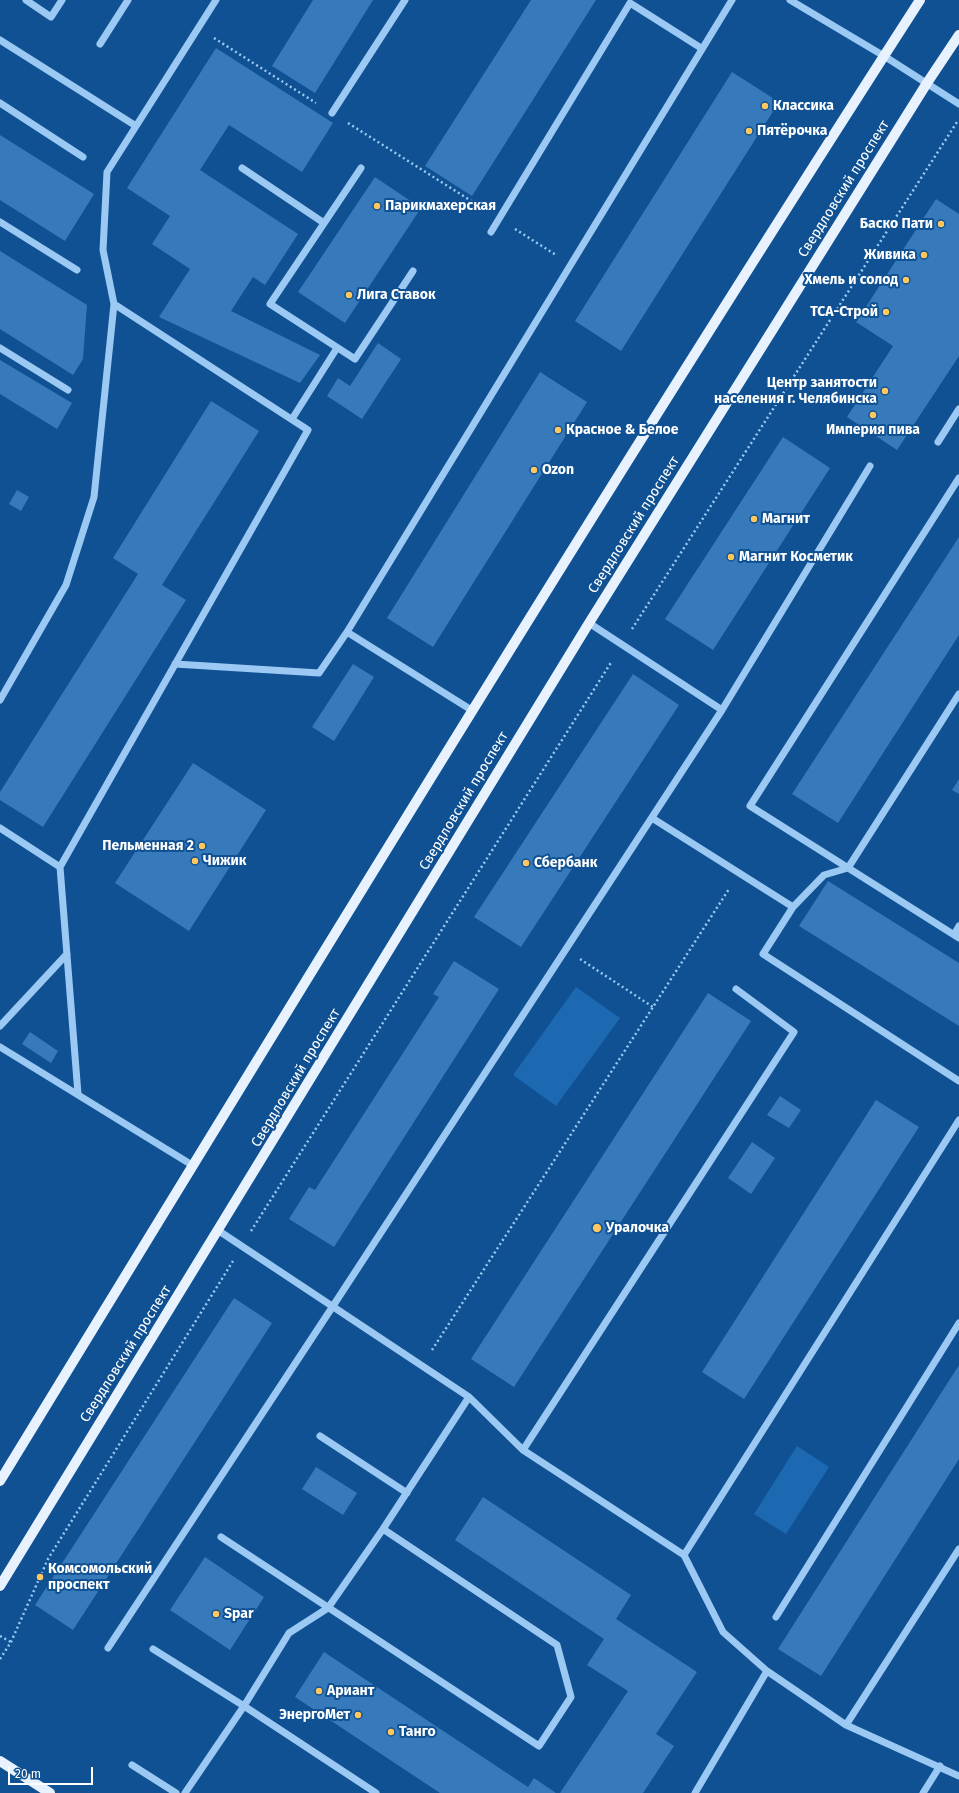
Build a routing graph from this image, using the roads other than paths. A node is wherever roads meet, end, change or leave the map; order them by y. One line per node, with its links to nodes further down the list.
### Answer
1 (26, 0): 2 (street)
2 (62, 0)
3 (128, 0): 11 (street)
4 (216, 0): 18 (street)
5 (405, 0): 17 (street)
6 (732, 0): 12 (street)
7 (790, 0): 13 (street)
8 (920, 0): 13 (main road)
9 (959, 35): 14 (main road, Свердловский проспект)
10 (0, 40): 18 (street)
11 (100, 44)
12 (701, 48): 24 (street); 37 (street)
13 (884, 56): 14 (street); 41 (main road)
14 (927, 83): 16 (street); 36 (main road, Свердловский проспект)
15 (0, 103): 19 (street)
16 (959, 104)
17 (332, 113)
18 (136, 126): 27 (street)
19 (83, 157)
20 (242, 168): 23 (street)
21 (360, 168): 23 (street)
22 (0, 222): 25 (street)
23 (324, 223): 29 (street)
24 (491, 232)
25 (77, 270)
26 (414, 271): 29 (street)
27 (114, 304): 32 (street); 40 (street)
28 (0, 348): 30 (street)
29 (337, 348): 32 (street)
30 (68, 390)
31 (959, 409): 33 (street)
32 (292, 419): 38 (street)
33 (938, 442)
34 (870, 466): 42 (street)
35 (959, 478): 46 (street)
36 (589, 623): 42 (street); 58 (main road, Свердловский проспект)
37 (347, 632): 38 (street); 41 (street)
38 (175, 664): 45 (street)
39 (959, 694): 46 (street)
40 (0, 700)
41 (473, 710): 57 (main road)
42 (722, 710): 43 (street)
43 (652, 818): 47 (street); 59 (street)
44 (0, 828): 45 (street)
45 (60, 867): 50 (street)
46 (848, 868): 47 (street); 49 (street)
47 (793, 907): 54 (street)
48 (959, 926): 49 (street)
49 (956, 936)
50 (67, 954): 52 (street); 55 (street)
51 (736, 989): 63 (street)
52 (0, 1026)
53 (0, 1046): 55 (street)
54 (959, 1081)
55 (78, 1094): 57 (street)
56 (959, 1120): 69 (street)
57 (192, 1165): 64 (main road)
58 (219, 1231): 59 (street); 70 (main road, Свердловский проспект)
59 (333, 1306): 61 (street); 73 (street)
60 (959, 1323): 72 (street)
61 (469, 1397): 63 (street); 65 (street)
62 (320, 1436): 65 (street)
63 (523, 1450): 69 (street)
64 (0, 1481)
65 (407, 1493): 66 (street)
66 (383, 1529): 71 (street); 71 (street)
67 (221, 1537): 71 (street)
68 (959, 1549): 77 (street)
69 (684, 1555): 75 (street)
70 (0, 1586)
71 (328, 1608): 76 (street)
72 (776, 1617)
73 (108, 1648)
74 (153, 1650): 76 (street)
75 (767, 1671): 77 (street); 86 (street)
76 (244, 1706): 84 (street); 85 (street)
77 (846, 1725): 80 (street)
78 (0, 1761): 82 (main road)
79 (132, 1765): 83 (street)
80 (940, 1766): 81 (street); 87 (street)
81 (959, 1776)
82 (50, 1793)
83 (176, 1793)
84 (185, 1793)
85 (376, 1793)
86 (695, 1793)
87 (922, 1793)

